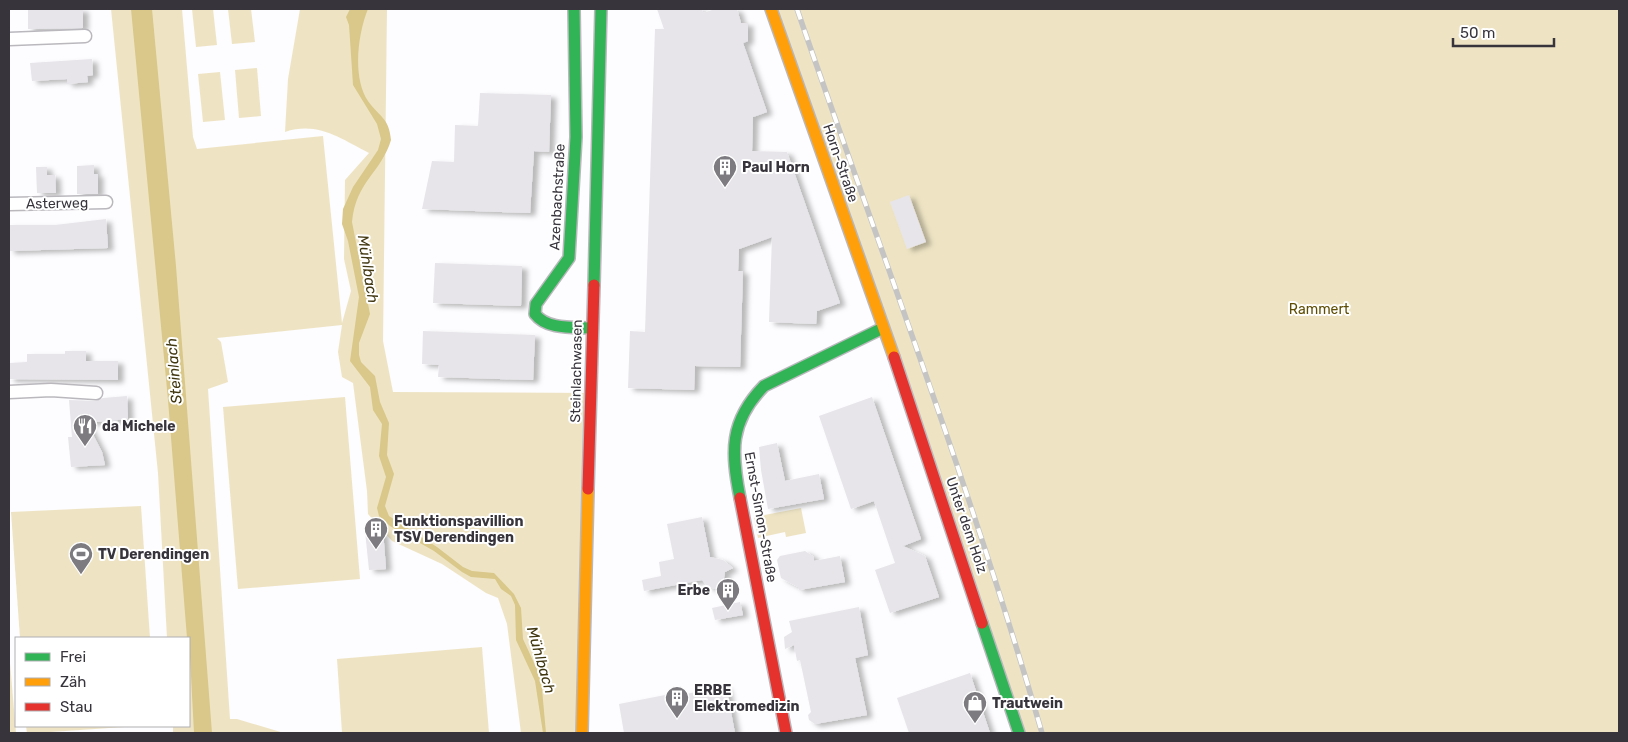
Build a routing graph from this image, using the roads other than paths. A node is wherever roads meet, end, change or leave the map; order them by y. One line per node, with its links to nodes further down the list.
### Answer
1 (574, 9): 8 (street, Azenbachstraße)
2 (601, 9): 8 (street, Steinlachwasen)
3 (770, 9): 9 (street, Horn-Straße)
4 (86, 36): 5 (street)
5 (9, 39)
6 (106, 202): 7 (street, Asterweg)
7 (9, 204)
8 (592, 328): 12 (street, Steinlachwasen)
9 (883, 328): 13 (street, Ernst-Simon-Straße); 14 (street, Unter dem Holz)
10 (9, 392): 11 (street)
11 (96, 393)
12 (582, 733)
13 (786, 733)
14 (1020, 733)

